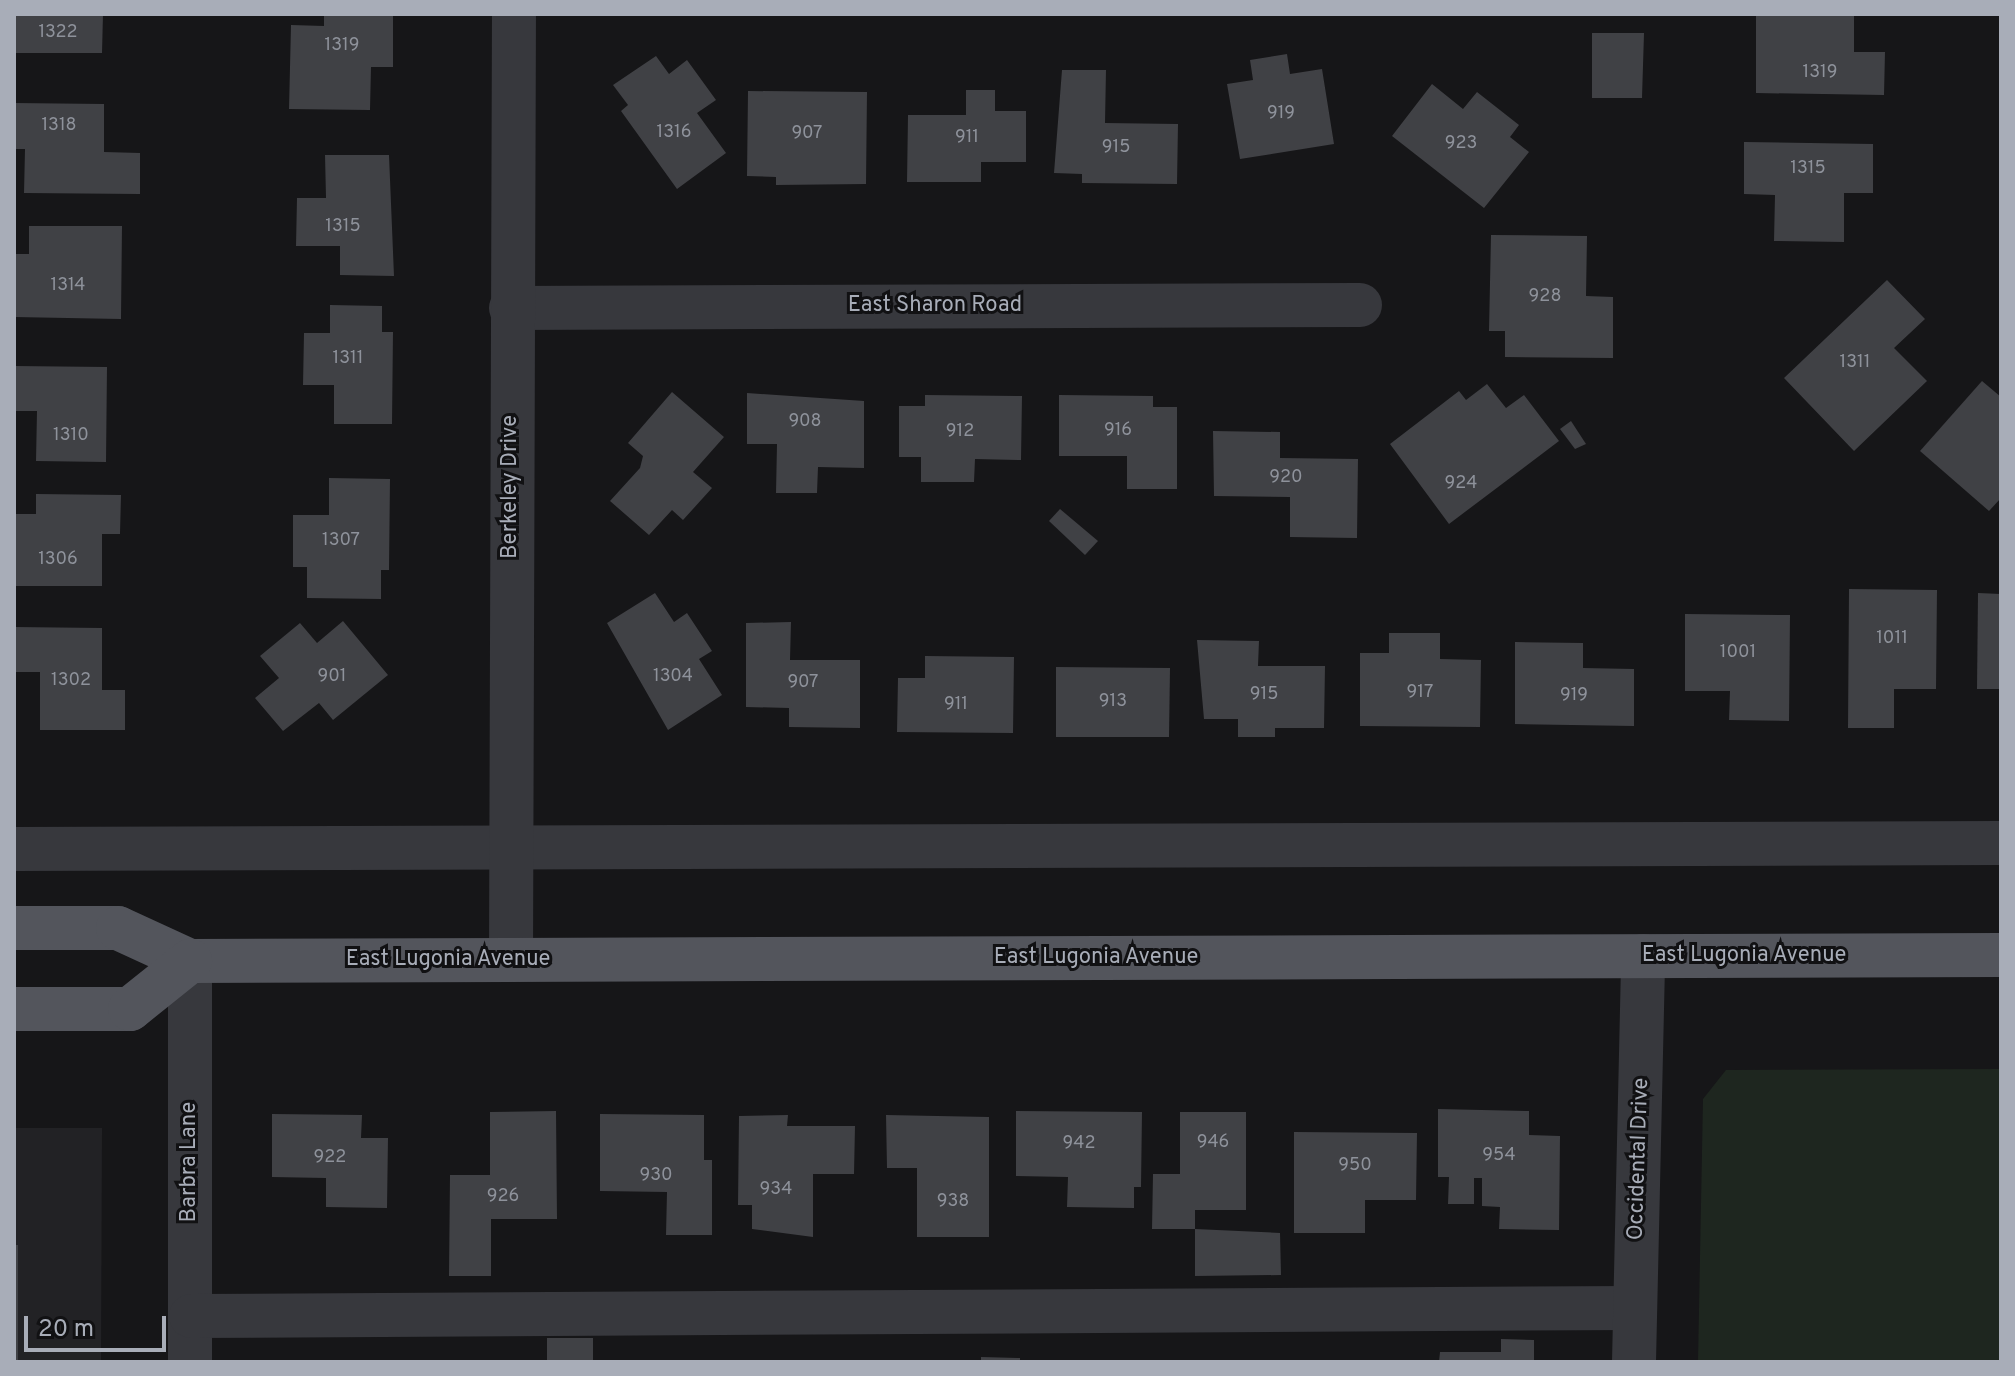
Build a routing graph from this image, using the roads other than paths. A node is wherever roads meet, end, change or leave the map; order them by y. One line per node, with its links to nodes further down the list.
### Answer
1 (514, 14): 3 (street, Berkeley Drive)
2 (1360, 305): 3 (street, East Sharon Road)
3 (511, 308): 5 (street, Berkeley Drive)
4 (2001, 843): 5 (street)
5 (511, 848): 6 (street); 10 (street, Berkeley Drive)
6 (14, 849)
7 (14, 928): 11 (main road, East Lugonia Avenue)
8 (2001, 955): 9 (main road, East Lugonia Avenue)
9 (1643, 956): 10 (main road, East Lugonia Avenue); 13 (street, Occidental Drive)
10 (511, 960): 11 (main road, East Lugonia Avenue)
11 (190, 961): 12 (main road); 14 (street, Barbra Lane)
12 (14, 1009)
13 (1634, 1308): 14 (street); 16 (street, Occidental Drive)
14 (191, 1316): 15 (street, Barbra Lane)
15 (190, 1362)
16 (1634, 1362)

